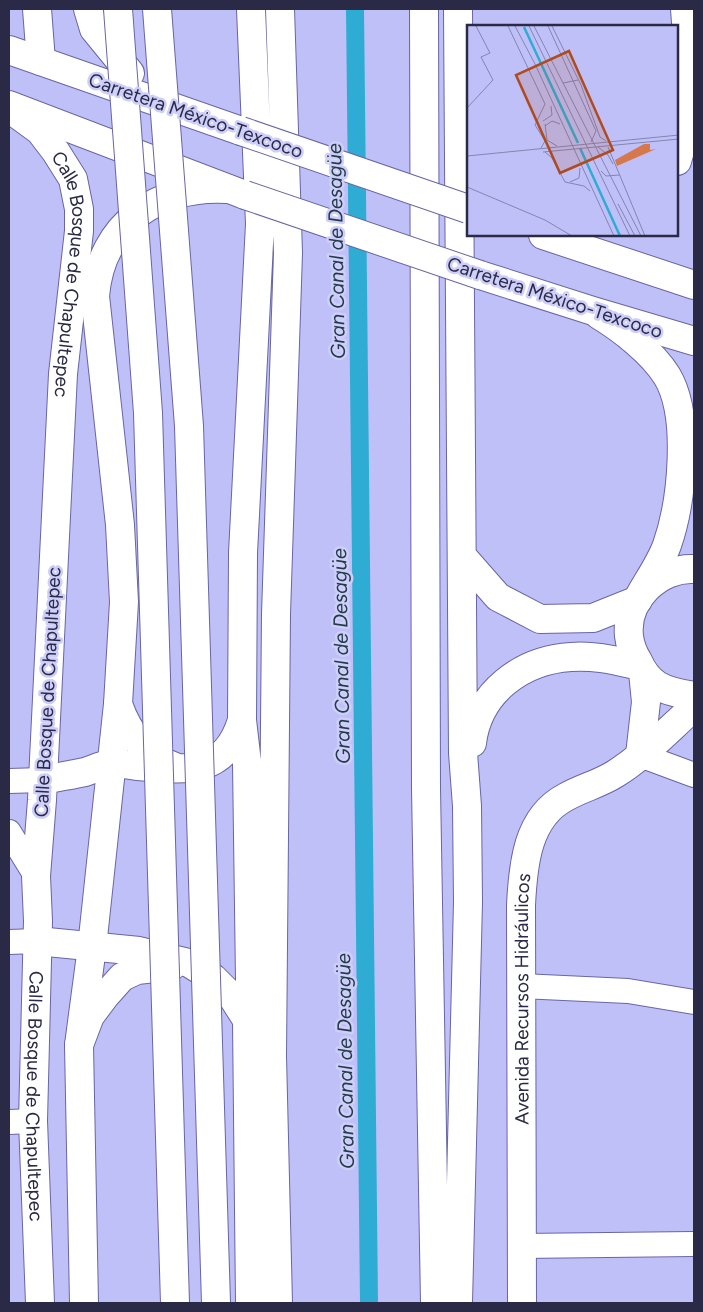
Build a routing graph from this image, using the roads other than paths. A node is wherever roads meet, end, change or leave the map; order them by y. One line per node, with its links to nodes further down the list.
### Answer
1 (37, 9): 11 (main road)
2 (88, 9): 12 (main road)
3 (118, 9): 51 (main road, bridge)
4 (158, 9): 52 (main road, bridge)
5 (251, 9): 28 (main road)
6 (280, 9): 54 (main road)
7 (424, 9): 55 (main road)
8 (458, 9): 21 (main road)
9 (686, 9): 14 (main road)
10 (9, 50): 11 (main road, Carretera México-Texcoco)
11 (41, 61): 12 (main road, Carretera México-Texcoco)
12 (150, 100): 16 (main road, Carretera México-Texcoco, bridge)
13 (9, 106): 15 (main road, Carretera México-Texcoco); 33 (main road, Calle Bosque de Chapultepec)
14 (678, 158)
15 (236, 192): 19 (main road, Carretera México-Texcoco, bridge); 26 (main road)
16 (467, 209)
17 (546, 236): 18 (main road)
18 (694, 285)
19 (593, 311): 20 (main road, Carretera México-Texcoco); 23 (main road)
20 (694, 341)
21 (462, 556): 23 (main road); 35 (main road)
22 (694, 569): 23 (main road)
23 (639, 598): 24 (main road)
24 (642, 669): 25 (main road); 29 (main road); 35 (main road)
25 (694, 696)
26 (118, 704): 30 (main road); 31 (main road)
27 (694, 707): 29 (main road, Avenida Recursos Hidráulicos)
28 (242, 720): 31 (main road); 44 (main road)
29 (640, 754): 32 (lane); 42 (main road, Avenida Recursos Hidráulicos)
30 (112, 764): 31 (main road); 33 (main road); 40 (main road)
31 (181, 770)
32 (694, 775)
33 (43, 780): 34 (lane); 37 (main road, Calle Bosque de Chapultepec)
34 (9, 781)
35 (467, 806): 56 (main road)
36 (9, 832): 37 (lane)
37 (36, 876): 38 (main road, Calle Bosque de Chapultepec)
38 (37, 941): 39 (lane); 40 (main road); 46 (main road, Calle Bosque de Chapultepec)
39 (9, 942)
40 (92, 947): 41 (main road); 45 (main road)
41 (189, 963): 44 (main road); 45 (main road)
42 (521, 986): 43 (lane); 48 (main road, Avenida Recursos Hidráulicos)
43 (694, 1002)
44 (246, 1020): 53 (main road)
45 (79, 1045): 50 (main road)
46 (21, 1122): 49 (main road, Calle Bosque de Chapultepec)
47 (694, 1244): 48 (lane)
48 (522, 1246): 57 (main road, Avenida Recursos Hidráulicos)
49 (40, 1303)
50 (84, 1303)
51 (175, 1303)
52 (216, 1303)
53 (250, 1303)
54 (278, 1303)
55 (435, 1303)
56 (458, 1303)
57 (522, 1303)

